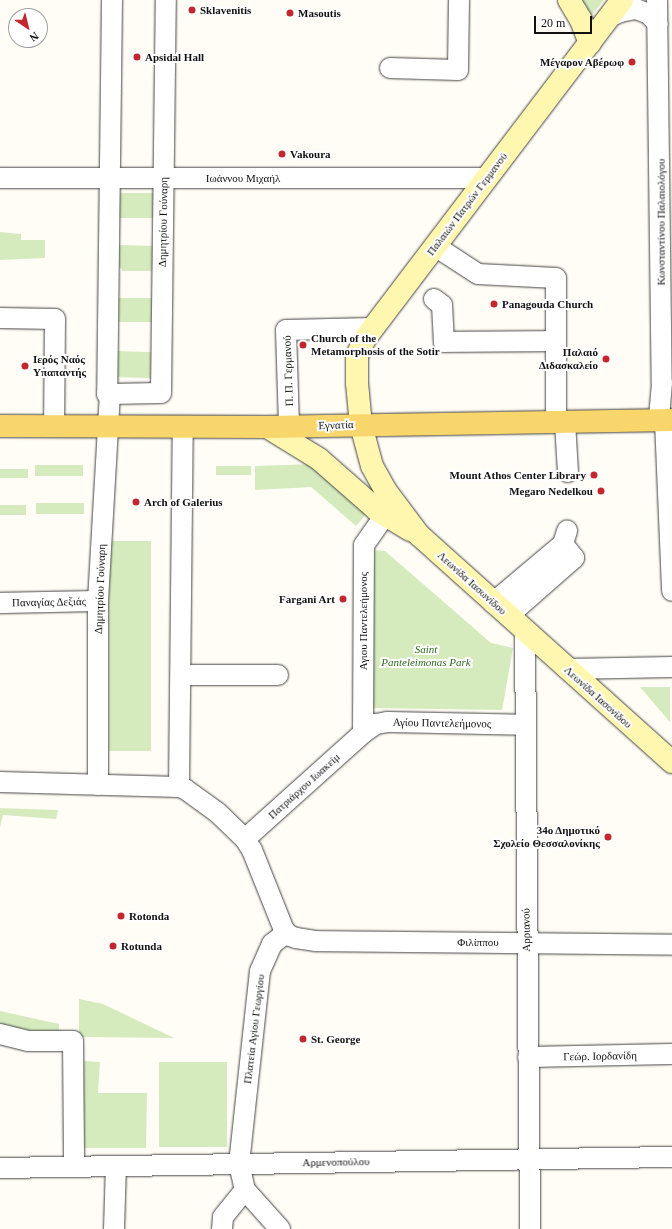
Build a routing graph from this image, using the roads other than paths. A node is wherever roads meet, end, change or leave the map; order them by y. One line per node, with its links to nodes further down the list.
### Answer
1 (112, 0): 14 (street, Δημητρίου Γούναρη)
2 (166, 0): 11 (street, Δημητρίου Γούναρη)
3 (459, 0): 10 (street)
4 (569, 0): 9 (main road)
5 (622, 0): 7 (main road, Παλαιών Πατρών Γερμανού)
6 (658, 0): 8 (street, Κωνσταντίνου Παλαιολόγου)
7 (609, 17): 8 (street); 9 (main road, Παλαιών Πατρών Γερμανού)
8 (658, 24): 21 (street, Κωνσταντίνου Παλαιολόγου)
9 (590, 43): 13 (main road, Παλαιών Πατρών Γερμανού)
10 (390, 68)
11 (164, 177): 13 (street, Ιωάννου Μιχαήλ); 14 (street, Ιωάννου Μιχαήλ); 20 (street, Δημητρίου Γούναρη)
12 (0, 178): 14 (street, Ιωάννου Μιχαήλ)
13 (486, 178): 15 (main road, Παλαιών Πατρών Γερμανού)
14 (110, 179): 20 (street, Δημητρίου Γούναρη)
15 (435, 246): 18 (main road, Παλαιών Πατρών Γερμανού); 19 (street)
16 (434, 299): 19 (street)
17 (0, 318): 25 (street)
18 (373, 328): 23 (main road, Παλαιών Πατρών Γερμανού); 26 (street, Π. Π. Γερμανού)
19 (556, 341): 22 (street)
20 (110, 394): 27 (street, Δημητρίου Γούναρη)
21 (666, 421): 22 (main road, Εγνατία); 34 (street, Κωνσταντίνου Παλαιολόγου)
22 (561, 422): 23 (main road, Εγνατία); 30 (street)
23 (361, 425): 26 (main road, Εγνατία); 32 (main road)
24 (0, 426): 25 (main road, Εγνατία)
25 (54, 426): 27 (main road, Εγνατία)
26 (289, 426): 29 (main road, Εγνατία)
27 (110, 427): 28 (main road, Εγνατία); 35 (street, Δημητρίου Γούναρη)
28 (182, 427): 29 (main road, Εγνατία); 41 (street)
29 (268, 427): 31 (main road)
30 (568, 472)
31 (385, 515): 32 (main road); 44 (street, Αγιου Παντελεήμονος)
32 (419, 535): 37 (main road, Λεωνίδα Ιασωνίδου)
33 (565, 537): 37 (street)
34 (672, 591)
35 (98, 601): 36 (street, Παναγίας Δεξιάς); 47 (street, Δημητρίου Γούναρη)
36 (0, 603)
37 (501, 609): 38 (main road, Λεωνίδα Ιασωνίδου)
38 (525, 631): 40 (main road, Λεωνίδα Ιασονίδου); 43 (street, Αρριανού)
39 (672, 667): 40 (street)
40 (567, 669): 45 (main road, Λεωνίδα Ιασονίδου)
41 (181, 675): 42 (street); 48 (street)
42 (278, 675)
43 (525, 725): 44 (street, Αγίου Παντελεήμονος); 51 (street, Αρριανού)
44 (363, 733): 49 (street, Πατριάρχου Ιωακείμ)
45 (672, 762)
46 (0, 782): 47 (street)
47 (98, 785): 48 (street)
48 (179, 787): 49 (street)
49 (245, 839): 50 (street)
50 (286, 932): 51 (street, Φιλίππου); 58 (street, Πλατεία Αγίου Γεωργίου)
51 (526, 942): 52 (street, Φιλίππου); 55 (street, Αρριανού)
52 (672, 945)
53 (0, 1034): 59 (street)
54 (672, 1054): 55 (street, Γεώρ. Ιορδανίδη)
55 (528, 1057): 57 (street, Αρριανού)
56 (672, 1157): 57 (street, Αρμενοπούλου)
57 (530, 1159): 58 (street, Αρμενοπούλου); 66 (street, Αρριανού)
58 (239, 1164): 60 (street, Αρμενοπούλου); 62 (street, Πλατεία Αγίου Γεωργίου)
59 (74, 1166): 60 (street, Αρμενοπούλου); 61 (street, Αρμενοπούλου)
60 (116, 1166): 63 (street)
61 (0, 1168)
62 (245, 1190): 64 (street); 65 (street)
63 (114, 1229)
64 (222, 1229)
65 (280, 1229)
66 (530, 1229)

